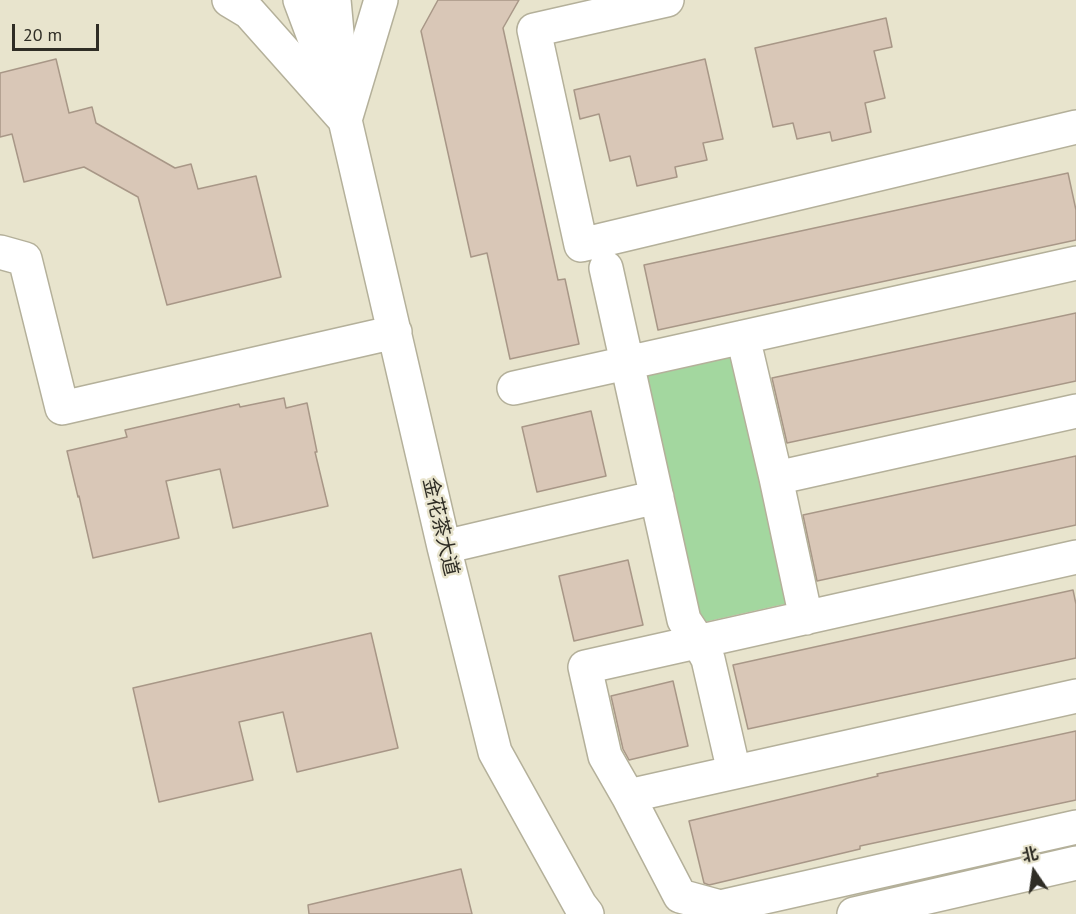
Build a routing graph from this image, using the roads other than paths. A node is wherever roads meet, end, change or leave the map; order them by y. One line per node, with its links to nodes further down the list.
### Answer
1 (229, 0): 6 (street)
2 (300, 0): 6 (street, 金花茶大道)
3 (334, 0): 6 (street, 金花茶大道)
4 (381, 0): 6 (street)
5 (667, 0): 7 (street)
6 (345, 120): 11 (street, 金花茶大道)
7 (1076, 128)
8 (0, 252): 11 (street)
9 (1076, 263): 12 (street)
10 (606, 268): 13 (street)
11 (395, 332): 18 (street, 金花茶大道)
12 (743, 337): 13 (street); 16 (street)
13 (627, 363): 14 (street); 17 (street)
14 (514, 388)
15 (1076, 411): 16 (street)
16 (776, 478): 20 (street)
17 (657, 497): 18 (street); 21 (street)
18 (444, 547): 27 (street, 金花茶大道)
19 (1076, 557): 20 (street)
20 (806, 618): 21 (street)
21 (698, 641): 23 (street); 24 (street)
22 (1076, 696): 23 (street)
23 (734, 772): 24 (street)
24 (628, 796): 25 (street)
25 (1076, 827)
26 (1076, 863): 28 (street)
27 (587, 914)
28 (854, 914)

